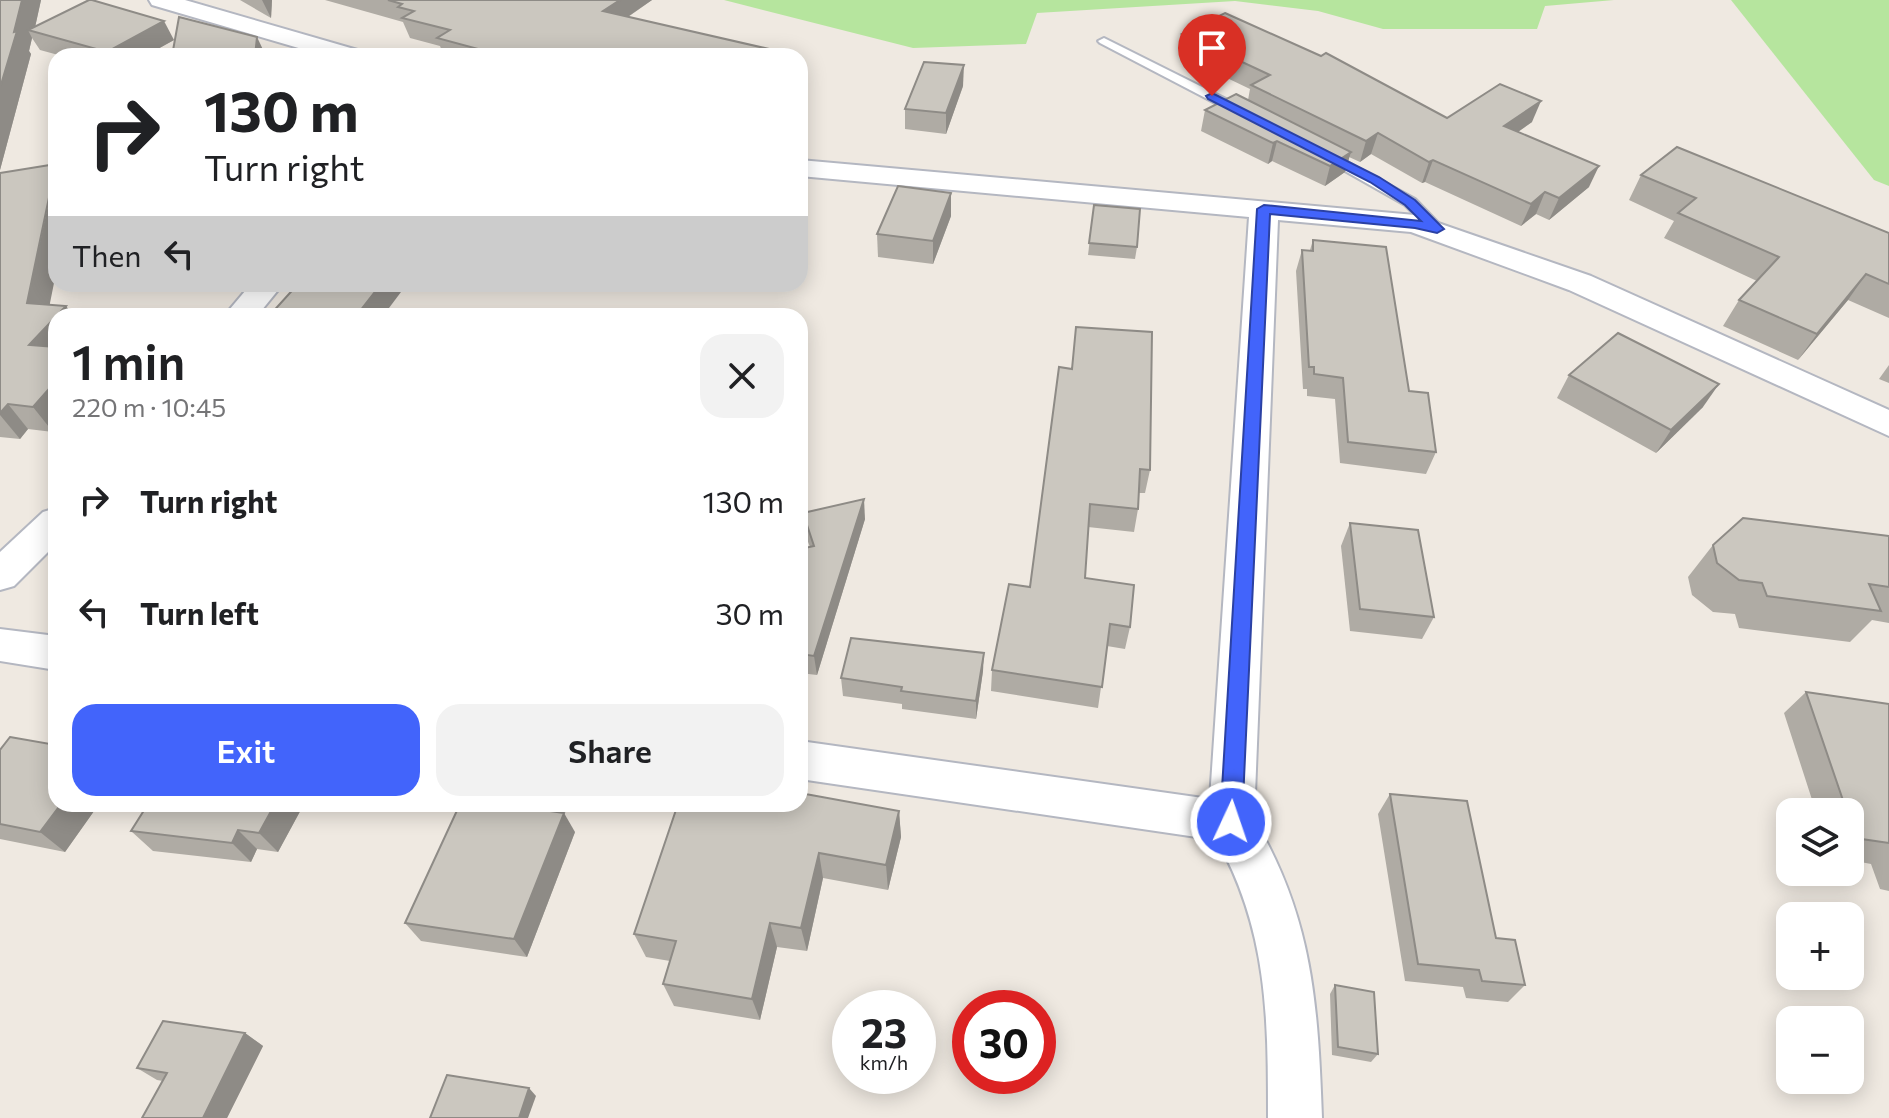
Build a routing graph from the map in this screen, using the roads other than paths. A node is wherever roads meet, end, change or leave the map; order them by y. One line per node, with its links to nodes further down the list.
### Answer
1 (160, 0): 3 (street)
2 (1104, 41): 4 (lane)
3 (325, 48)
4 (1253, 117)
5 (1320, 152): 8 (lane)
6 (808, 169): 7 (street)
7 (1264, 209): 8 (street); 18 (street)
8 (1437, 229): 11 (street)
9 (261, 292): 10 (street)
10 (247, 308)
11 (1880, 419): 12 (street)
12 (1889, 450)
13 (48, 530): 14 (street)
14 (0, 575)
15 (0, 645): 16 (street)
16 (48, 652)
17 (808, 761): 18 (street)
18 (1231, 822): 19 (street)
19 (1295, 1118)

